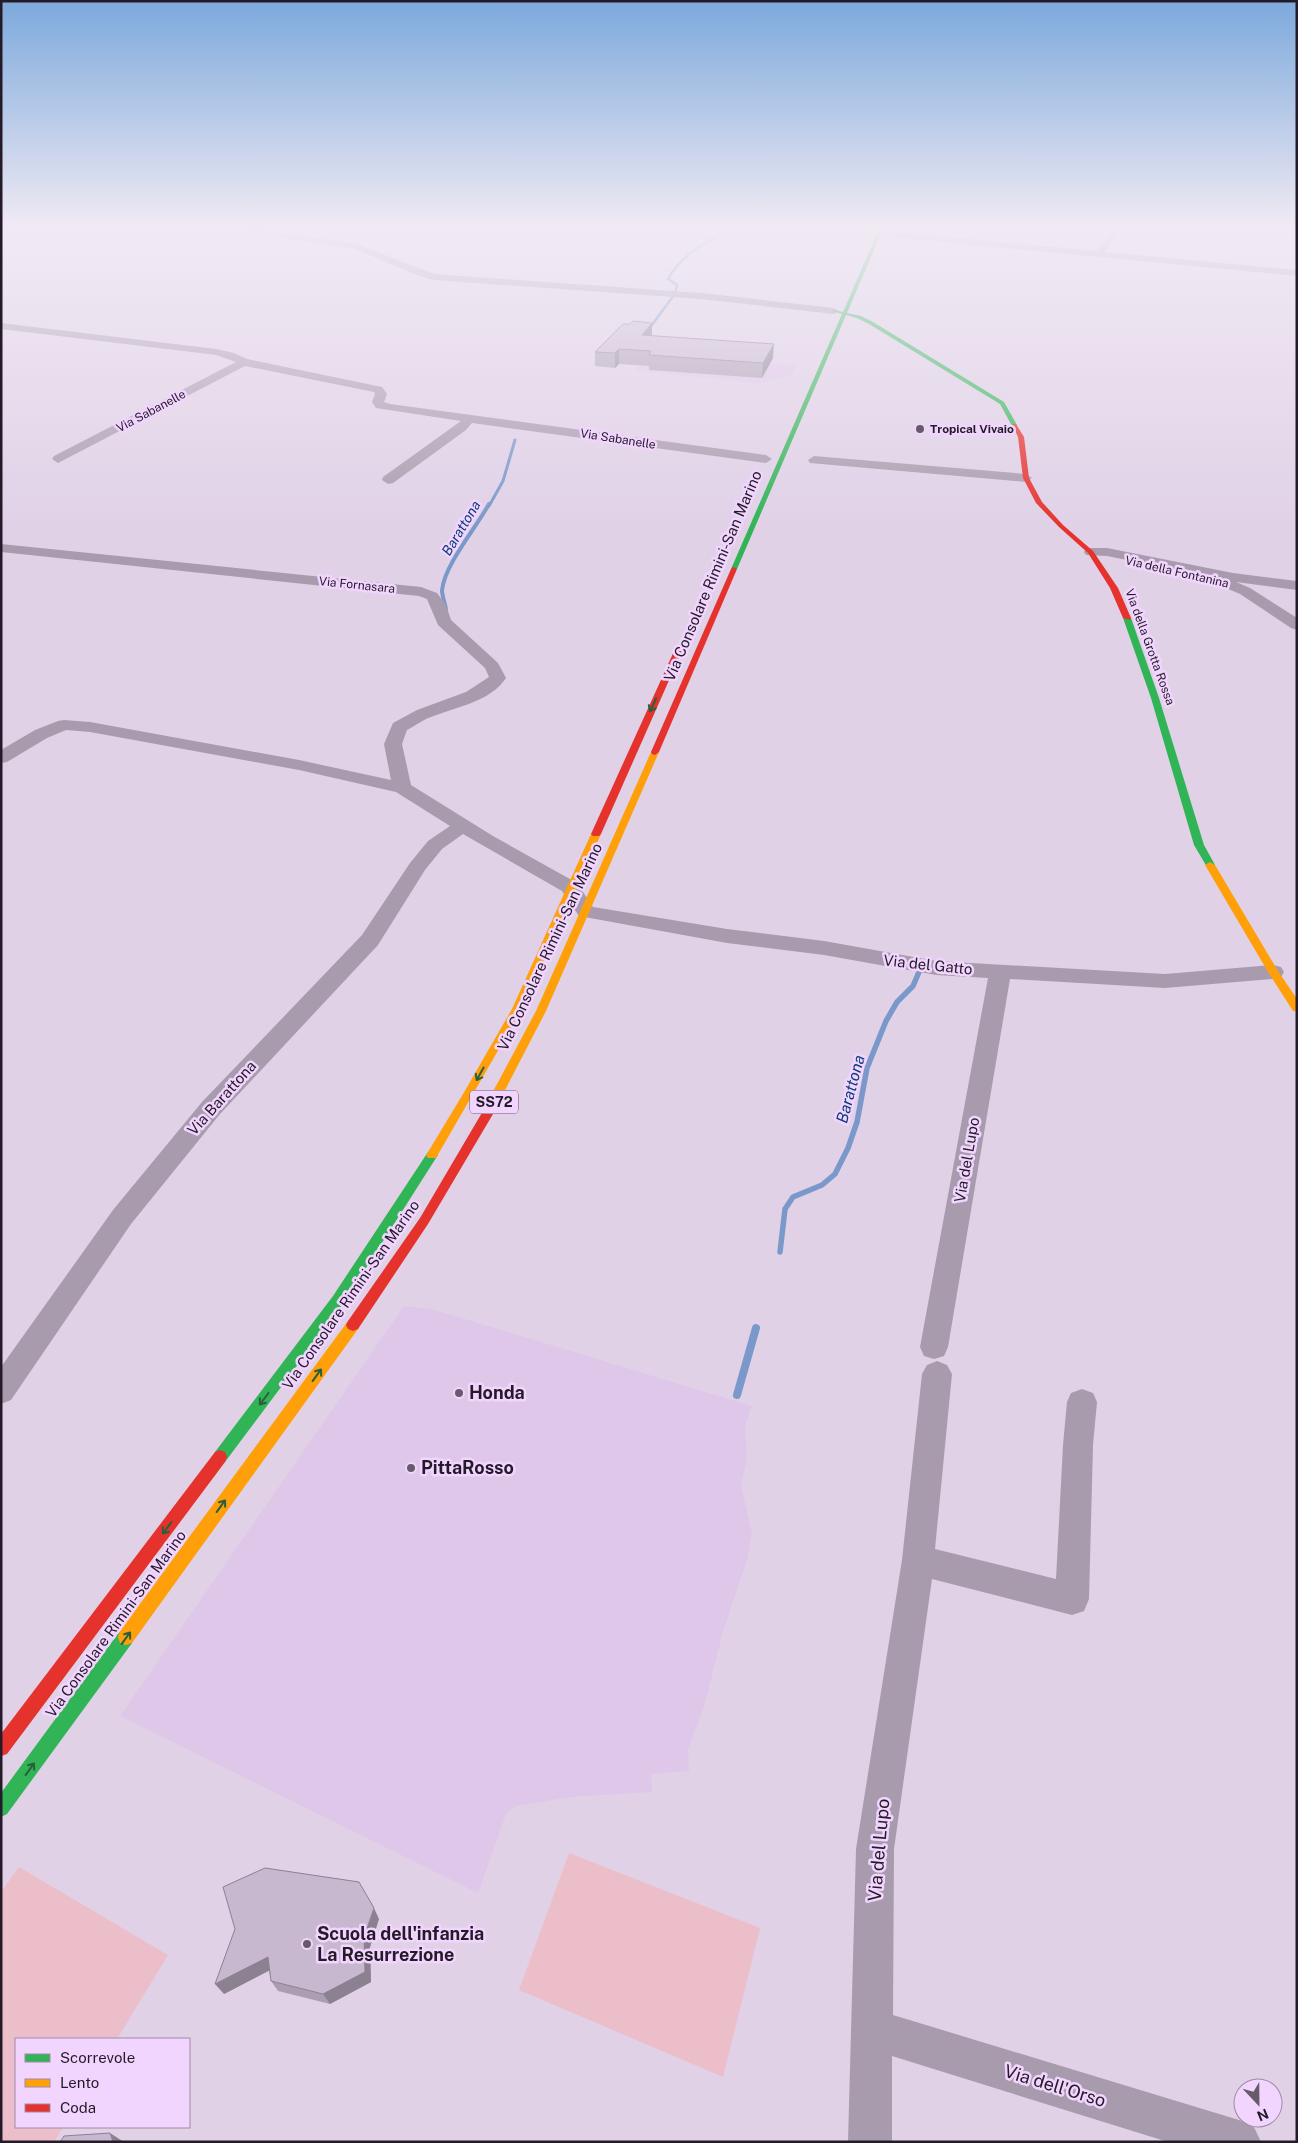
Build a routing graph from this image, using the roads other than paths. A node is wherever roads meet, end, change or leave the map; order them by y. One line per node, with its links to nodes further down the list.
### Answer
1 (26, 329): 10 (street, Via Sabanelle)
2 (829, 329): 9 (main road, Via Consolare Rimini-San Marino / SS72)
3 (837, 329): 7 (main road, Via Consolare Rimini-San Marino / SS72)
4 (844, 329): 7 (main road, Via della Grotta Rossa)
5 (871, 329): 8 (main road, Via della Grotta Rossa)
6 (879, 329): 8 (main road, Via della Grotta Rossa)
7 (836, 333): 27 (main road, Via Consolare Rimini-San Marino / SS72)
8 (888, 334): 15 (main road, Via della Grotta Rossa)
9 (814, 354)
10 (244, 362): 11 (street, Via Sabanelle); 12 (street, Via Sabanelle)
11 (470, 418): 13 (street, Via Sabanelle); 16 (street)
12 (58, 459)
13 (766, 459)
14 (814, 460): 15 (street)
15 (1026, 478): 18 (main road, Via della Grotta Rossa)
16 (388, 480)
17 (1, 548): 24 (street, Via Fornasara)
18 (1092, 552): 19 (street, Via della Fontanina); 29 (main road, Via della Grotta Rossa)
19 (1107, 552): 20 (street, Via della Fontanina); 21 (street, Via della Fontanina)
20 (1297, 586)
21 (1297, 625)
22 (685, 637): 26 (main road, Via Consolare Rimini-San Marino / SS72, one-way to 26)
23 (1, 758): 24 (street)
24 (402, 788): 25 (street)
25 (464, 826): 26 (street); 31 (street, Via Barattona)
26 (570, 888): 27 (street); 34 (main road, Via Consolare Rimini-San Marino / SS72, one-way to 34)
27 (586, 912): 28 (street, Via del Gatto); 35 (main road, Via Consolare Rimini-San Marino / SS72, one-way to 27)
28 (1000, 972): 29 (street, Via del Gatto); 33 (street, Via del Lupo)
29 (1273, 972): 30 (main road, Via della Grotta Rossa)
30 (1297, 1008)
31 (1, 1391)
32 (1082, 1402): 33 (street)
33 (918, 1560): 36 (street, Via del Lupo)
34 (1, 1748)
35 (1, 1808)
36 (871, 2030): 37 (street, Via del Lupo); 38 (street, Via dell'Orso)
37 (870, 2142)
38 (1239, 2142)

